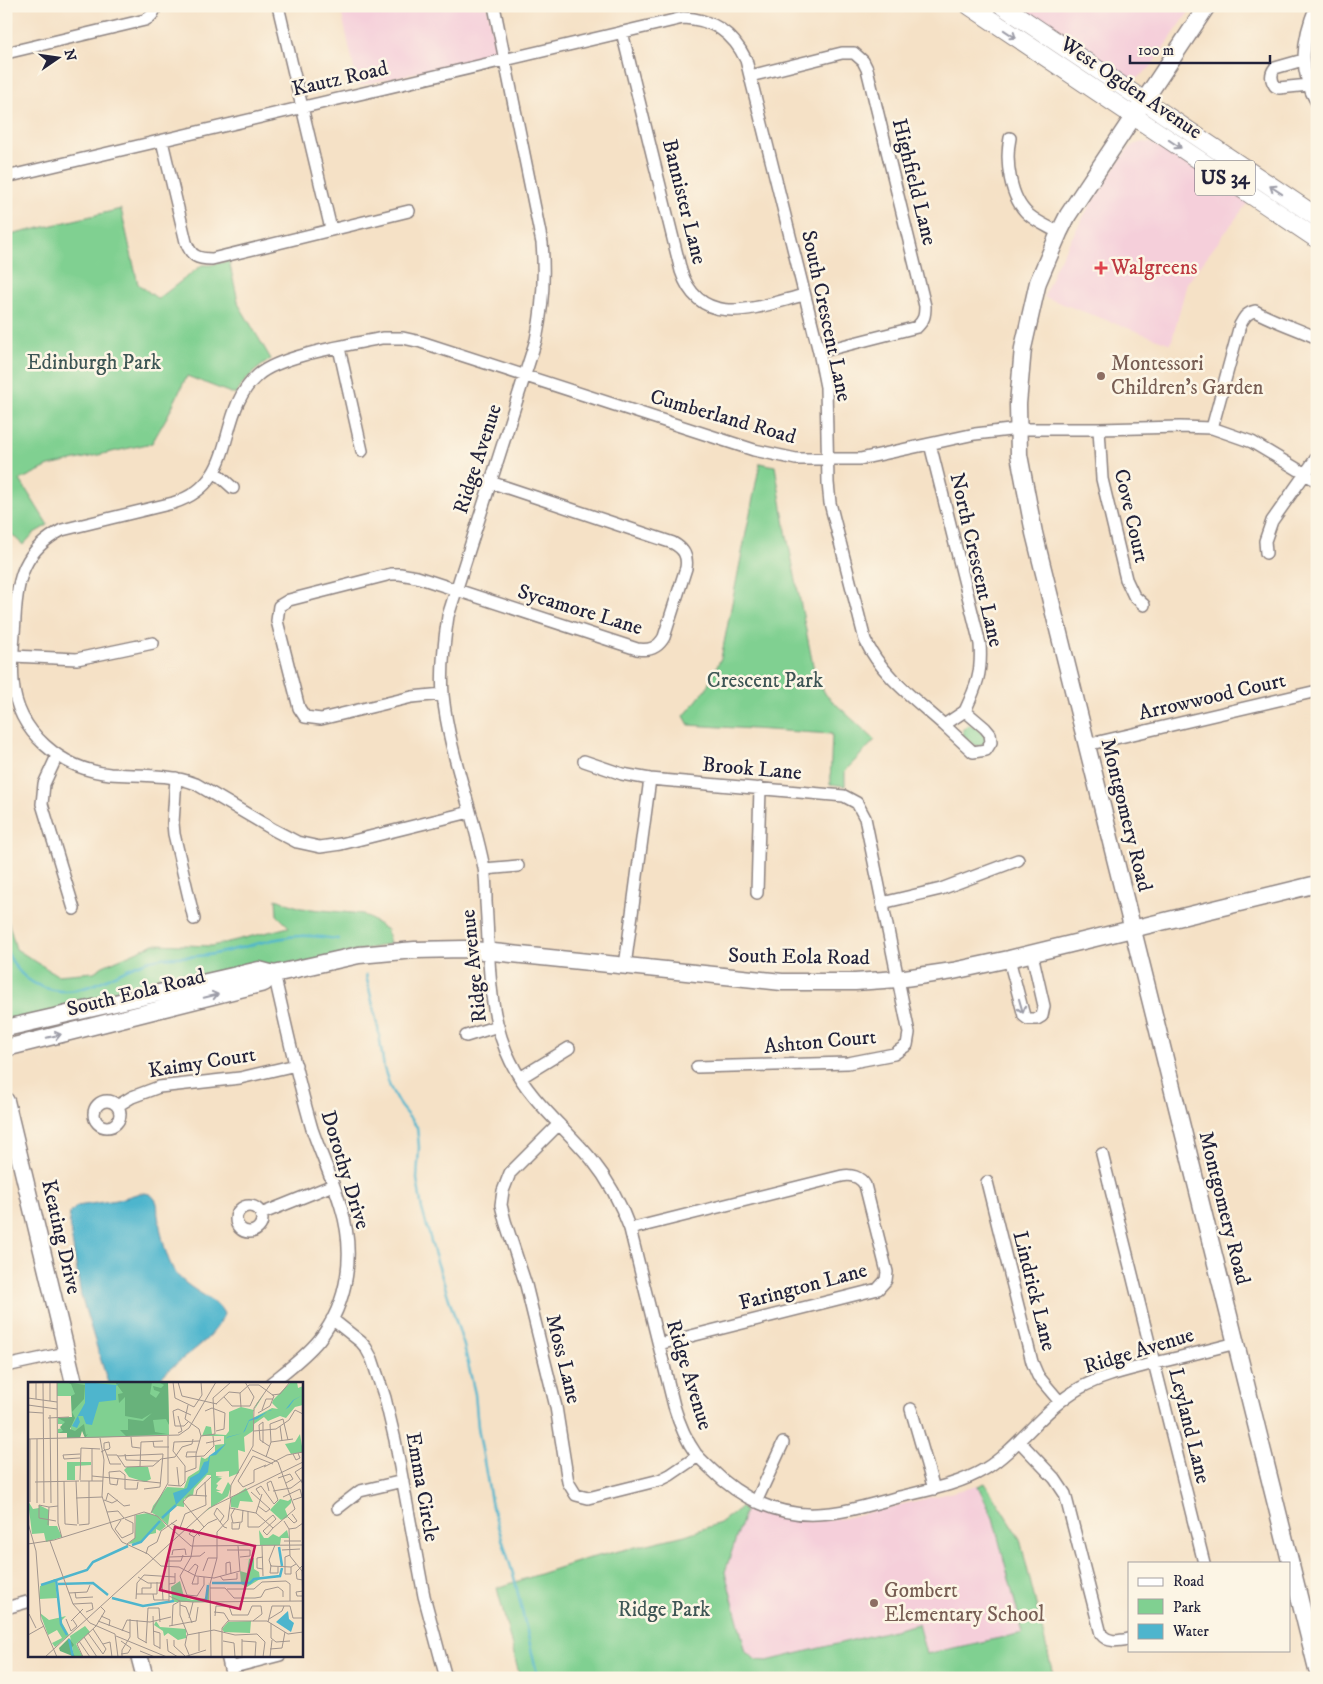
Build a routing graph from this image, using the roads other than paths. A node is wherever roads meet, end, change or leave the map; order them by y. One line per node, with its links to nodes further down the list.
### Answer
1 (155, 6): 10 (street)
2 (278, 6): 17 (street)
3 (494, 6): 11 (street, Ridge Avenue)
4 (970, 6): 18 (main road, West Ogden Avenue / US 34, one-way to 18)
5 (1003, 6): 15 (main road, West Ogden Avenue / US 34)
6 (1207, 6): 15 (street, Montgomery Road)
7 (1316, 6): 12 (street)
8 (683, 18): 9 (street, Kautz Road); 13 (street, South Crescent Lane)
9 (622, 32): 11 (street, Kautz Road); 27 (street, Bannister Lane)
10 (6, 53)
11 (505, 60): 17 (street, Kautz Road); 31 (street, Ridge Avenue)
12 (1303, 60): 14 (street); 14 (street)
13 (750, 76): 27 (street, South Crescent Lane); 30 (street, Highfield Lane)
14 (1309, 85): 16 (street)
15 (1144, 102): 18 (street, Montgomery Road); 23 (main road, West Ogden Avenue / US 34, one-way to 15)
16 (1317, 103)
17 (302, 108): 20 (street, Kautz Road); 24 (street)
18 (1134, 117): 25 (street, Montgomery Road); 26 (main road, West Ogden Avenue / US 34, one-way to 26)
19 (1010, 138): 25 (street)
20 (162, 140): 21 (street, Kautz Road); 24 (street)
21 (6, 177)
22 (409, 211): 24 (street)
23 (1317, 217)
24 (331, 229)
25 (1058, 233): 33 (street, Montgomery Road)
26 (1317, 239)
27 (804, 296): 30 (street, South Crescent Lane)
28 (1317, 338): 32 (street)
29 (339, 348): 31 (street, Cumberland Road); 36 (street); 39 (street, Cumberland Road)
30 (819, 352): 38 (street, South Crescent Lane)
31 (525, 376): 38 (street, Cumberland Road); 42 (street, Ridge Avenue)
32 (1212, 428): 34 (street, Cumberland Road); 40 (street, Cumberland Road)
33 (1019, 429): 34 (street, Cumberland Road); 35 (street, Cumberland Road); 53 (street, Montgomery Road)
34 (1099, 430): 46 (street, Cove Court)
35 (930, 444): 38 (street, Cumberland Road); 51 (street, North Crescent Lane)
36 (362, 451)
37 (1317, 457): 40 (street)
38 (828, 459): 52 (street, South Crescent Lane)
39 (215, 472): 43 (street); 48 (street, Cumberland Road)
40 (1306, 474): 41 (street, Cumberland Road); 44 (street)
41 (1317, 481)
42 (490, 482): 45 (street, Ridge Avenue); 45 (street, Sycamore Lane)
43 (232, 488)
44 (1266, 553)
45 (456, 590): 50 (street, Ridge Avenue); 50 (street)
46 (1144, 605)
47 (153, 643): 48 (street)
48 (13, 656): 54 (street, Cumberland Road)
49 (1317, 691): 53 (street, Arrowwood Court)
50 (443, 694): 59 (street, Ridge Avenue)
51 (966, 711): 52 (street); 52 (street, South Crescent Lane)
52 (944, 725)
53 (1086, 745): 68 (street, Montgomery Road)
54 (57, 756): 56 (street, Cumberland Road); 66 (street)
55 (584, 761): 57 (street, Brook Lane)
56 (176, 778): 59 (street, Cumberland Road); 67 (street)
57 (650, 779): 58 (street, Brook Lane); 72 (street)
58 (760, 788): 64 (street); 65 (street, Brook Lane)
59 (470, 812): 62 (street, Ridge Avenue)
60 (1018, 860): 65 (street)
61 (518, 866): 62 (street)
62 (484, 869): 69 (street, Ridge Avenue)
63 (1317, 884): 68 (street, South Eola Road)
64 (757, 893)
65 (882, 903): 74 (street, Brook Lane)
66 (74, 909)
67 (194, 919)
68 (1132, 929): 70 (street, South Eola Road); 92 (street, Montgomery Road)
69 (489, 951): 72 (street, South Eola Road); 73 (street, South Eola Road); 75 (street, Ridge Avenue)
70 (1032, 954): 71 (street, South Eola Road); 71 (street, one-way to 70)
71 (1009, 959): 74 (street, South Eola Road)
72 (625, 966): 74 (street, South Eola Road)
73 (274, 974): 76 (street, South Eola Road); 78 (street, South Eola Road, one-way to 73); 80 (street, Dorothy Drive)
74 (898, 979): 81 (street, Ashton Court)
75 (498, 1026): 77 (street); 82 (street, Ridge Avenue)
76 (6, 1028)
77 (466, 1036)
78 (6, 1048)
79 (569, 1048): 82 (street)
80 (296, 1065): 84 (street, Kaimy Court); 88 (street, Dorothy Drive)
81 (697, 1067)
82 (520, 1078): 85 (street, Ridge Avenue)
83 (6, 1100): 94 (street, Keating Drive)
84 (117, 1106)
85 (559, 1124): 90 (street, Ridge Avenue); 103 (street, Moss Lane)
86 (1102, 1154): 95 (street, Leyland Lane)
87 (988, 1182): 99 (street, Lindrick Lane)
88 (333, 1185): 89 (street); 91 (street, Dorothy Drive)
89 (261, 1214)
90 (630, 1229): 93 (street, Ridge Avenue); 93 (street, Farington Lane)
91 (332, 1319): 98 (street, Dorothy Drive); 104 (street, Emma Circle)
92 (1236, 1343): 95 (street, Ridge Avenue); 115 (street, Montgomery Road)
93 (659, 1344): 103 (street, Ridge Avenue)
94 (66, 1352): 96 (street); 97 (street, Keating Drive)
95 (1154, 1364): 99 (street, Ridge Avenue); 108 (street, Leyland Lane)
96 (6, 1366)
97 (74, 1382)
98 (272, 1382)
99 (1060, 1402): 101 (street, Ridge Avenue)
100 (911, 1409): 105 (street)
101 (1019, 1441): 105 (street, Ridge Avenue); 111 (street)
102 (783, 1443): 106 (street)
103 (698, 1456): 106 (street, Ridge Avenue)
104 (403, 1481): 107 (street); 118 (street, Emma Circle)
105 (934, 1489): 106 (street, Ridge Avenue)
106 (756, 1502)
107 (338, 1508)
108 (1204, 1562)
109 (28, 1602): 110 (street)
110 (6, 1608)
111 (1128, 1639)
112 (139, 1656): 117 (street)
113 (227, 1656): 116 (street)
114 (277, 1656): 116 (street)
115 (1317, 1669)
116 (231, 1673)
117 (145, 1678)
118 (446, 1678)

